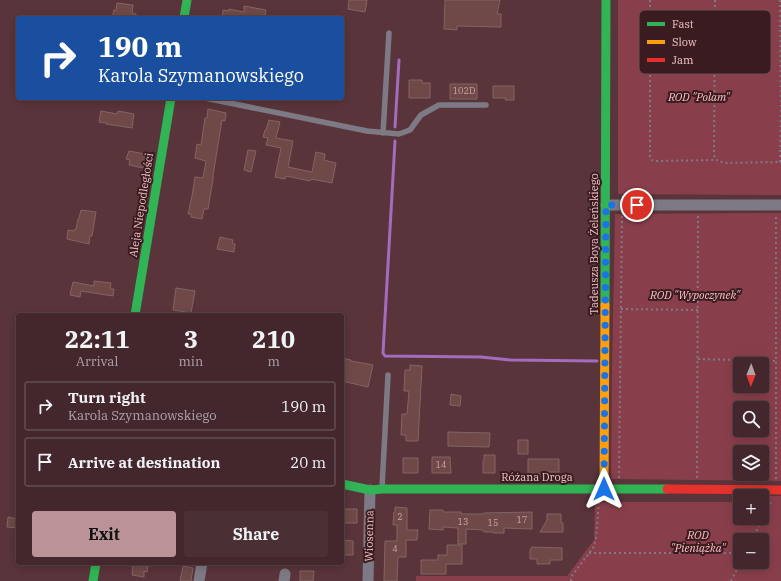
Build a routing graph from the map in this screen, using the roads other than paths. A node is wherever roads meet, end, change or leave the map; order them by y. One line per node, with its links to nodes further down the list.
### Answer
1 (187, 0): 3 (street)
2 (606, 0): 9 (street, Tadeusza Boya Żeleńskiego)
3 (184, 16)
4 (389, 33): 8 (lane)
5 (171, 100): 11 (street, Aleja Niepodległości)
6 (215, 100): 8 (lane)
7 (486, 105): 8 (lane)
8 (383, 132)
9 (606, 205): 10 (street); 15 (street, Tadeusza Boya Żeleńskiego)
10 (779, 209)
11 (135, 313)
12 (388, 375): 14 (lane)
13 (344, 484): 16 (street, Różana Droga)
14 (382, 489): 15 (street, Różana Droga); 16 (street, Różana Droga)
15 (604, 489): 17 (street, Różana Droga)
16 (370, 490): 22 (street, Wiosenna)
17 (781, 490)
18 (96, 565): 20 (street)
19 (202, 565): 21 (street)
20 (93, 581)
21 (199, 581)
22 (368, 581)

